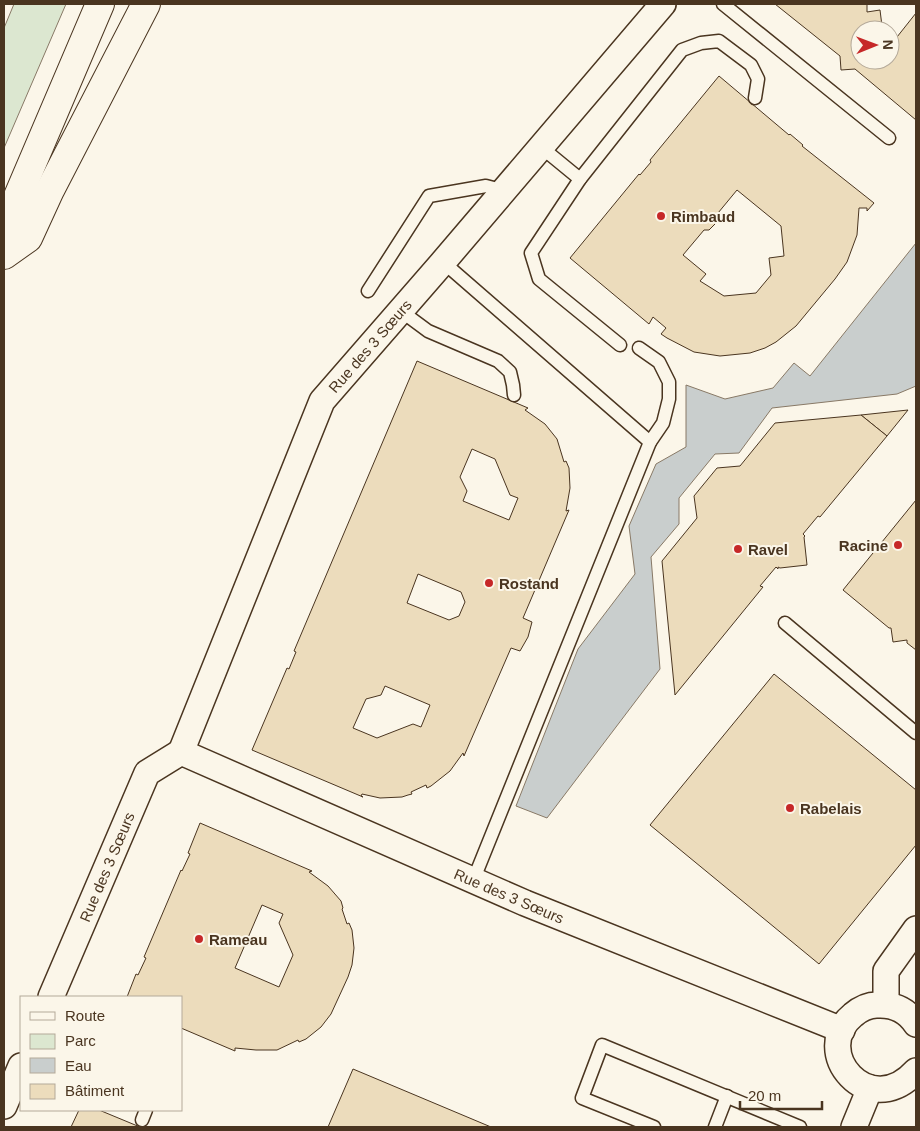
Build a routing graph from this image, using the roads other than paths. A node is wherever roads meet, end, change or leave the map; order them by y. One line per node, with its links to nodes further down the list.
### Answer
1 (100, 4): 10 (highway)
2 (146, 4): 11 (highway)
3 (663, 4): 7 (street, Rue des 3 Sœurs)
4 (723, 4): 6 (lane)
5 (754, 98): 8 (lane)
6 (889, 138)
7 (541, 147): 8 (lane); 9 (street, Rue des 3 Sœurs)
8 (580, 179): 15 (lane)
9 (504, 190): 12 (street, Rue des 3 Sœurs); 13 (lane)
10 (4, 229)
11 (4, 255)
12 (443, 262): 14 (street, Rue des 3 Sœurs); 18 (lane)
13 (368, 291)
14 (400, 311): 17 (lane); 21 (street, Rue des 3 Sœurs)
15 (620, 346)
16 (639, 348): 18 (lane)
17 (514, 395)
18 (650, 442): 22 (lane)
19 (785, 623): 20 (lane)
20 (916, 733)
21 (181, 752): 22 (street, Rue des 3 Sœurs); 24 (street, Rue des 3 Sœurs)
22 (473, 881): 27 (street, Rue des 3 Sœurs)
23 (915, 933): 25 (street)
24 (51, 996)
25 (886, 1004): 26 (street); 27 (street)
26 (916, 1024)
27 (842, 1030): 30 (street)
28 (20, 1068): 32 (street)
29 (916, 1071): 30 (street)
30 (870, 1088): 37 (street)
31 (728, 1096): 33 (lane); 34 (lane); 35 (lane)
32 (4, 1106)
33 (784, 1124): 36 (lane)
34 (654, 1127)
35 (715, 1127)
36 (800, 1127)
37 (854, 1127)

